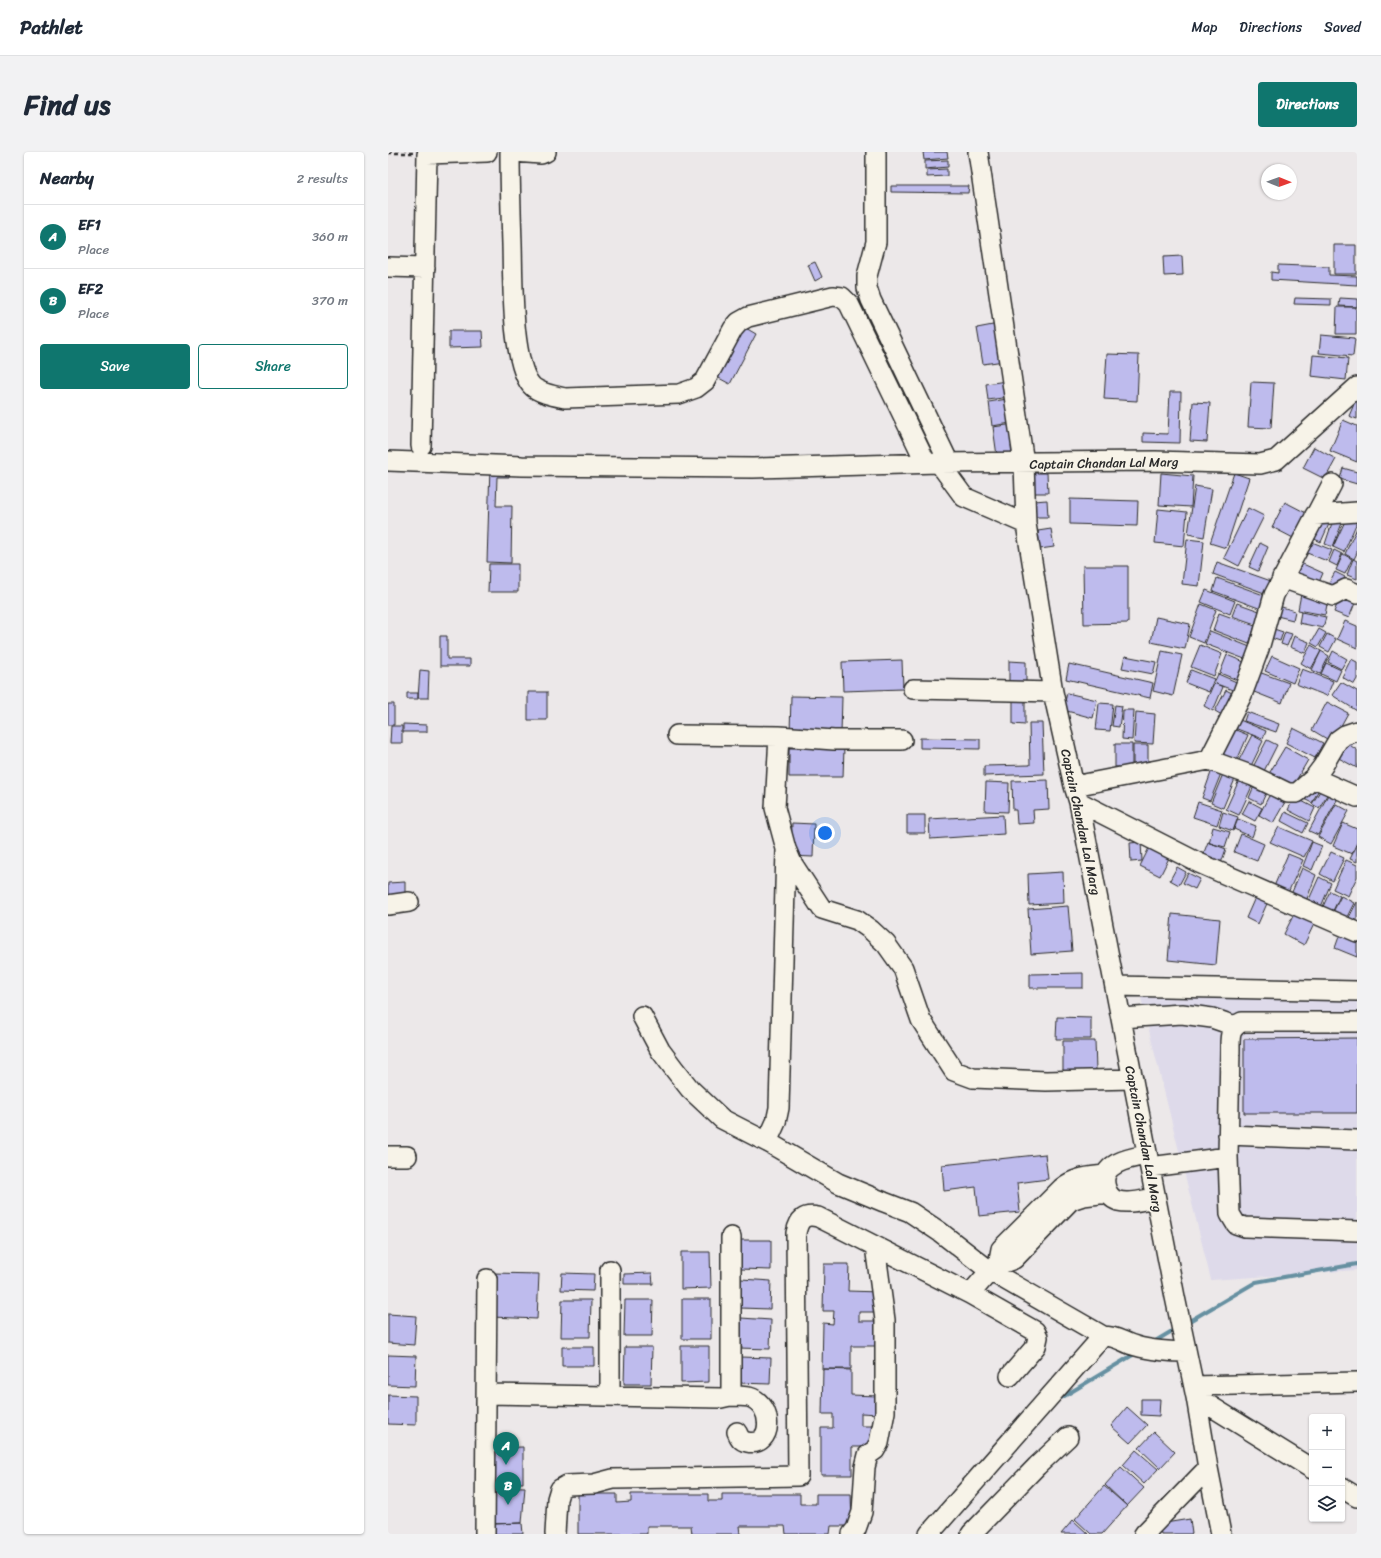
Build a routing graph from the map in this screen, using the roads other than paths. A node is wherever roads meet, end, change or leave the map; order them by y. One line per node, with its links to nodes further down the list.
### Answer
1 (487, 152): 8 (street)
2 (510, 152): 12 (street)
3 (514, 152): 4 (street)
4 (546, 152)
5 (876, 152): 12 (street)
6 (978, 152): 13 (street)
7 (388, 267): 8 (street)
8 (425, 268): 10 (street)
9 (1357, 387): 13 (street, Captain Chandan Lal Marg)
10 (422, 446)
11 (388, 461): 12 (street)
12 (938, 463): 13 (street); 17 (street)
13 (1024, 463): 17 (street, Captain Chandan Lal Marg)
14 (1332, 484): 16 (street)
15 (1357, 512): 16 (street)
16 (1315, 515): 18 (street)
17 (1026, 524): 21 (street, Captain Chandan Lal Marg)
18 (1282, 578): 19 (street); 26 (street)
19 (1357, 594)
20 (913, 689): 21 (street)
21 (1053, 692): 28 (street, Captain Chandan Lal Marg)
22 (1357, 731): 27 (street)
23 (677, 734): 24 (street)
24 (779, 736): 25 (street); 30 (street)
25 (902, 740)
26 (1209, 760): 27 (street); 28 (street)
27 (1314, 778): 29 (street)
28 (1076, 794): 33 (street); 34 (street, Captain Chandan Lal Marg)
29 (1357, 797)
30 (786, 849): 40 (street); 43 (street)
31 (409, 902): 32 (street)
32 (388, 905)
33 (1357, 932)
34 (1115, 986): 35 (street); 37 (street, Captain Chandan Lal Marg)
35 (1357, 992)
36 (642, 1016): 43 (street)
37 (1121, 1018): 39 (street); 40 (street, Captain Chandan Lal Marg)
38 (1357, 1022): 39 (street)
39 (1235, 1026): 41 (street)
40 (1133, 1079): 47 (street, Captain Chandan Lal Marg)
41 (1228, 1135): 42 (street); 46 (street)
42 (1357, 1140)
43 (767, 1142): 53 (street)
44 (388, 1156): 45 (street)
45 (407, 1156)
46 (1228, 1157): 47 (street); 50 (street)
47 (1149, 1161): 48 (street); 49 (street, Captain Chandan Lal Marg)
48 (1107, 1184): 49 (street); 53 (street)
49 (1155, 1198): 58 (street, Captain Chandan Lal Marg)
50 (1357, 1231)
51 (731, 1237): 64 (street)
52 (875, 1246): 56 (street); 72 (street); 73 (street)
53 (994, 1268): 56 (street); 57 (street)
54 (610, 1270): 63 (street)
55 (487, 1279): 62 (street)
56 (970, 1294): 59 (street)
57 (1103, 1336): 58 (street); 74 (street)
58 (1184, 1343): 61 (street, Captain Chandan Lal Marg)
59 (1010, 1376)
60 (1357, 1382): 61 (street)
61 (1195, 1392): 67 (street); 68 (street, Captain Chandan Lal Marg)
62 (487, 1394): 63 (street); 71 (street)
63 (610, 1395): 64 (street)
64 (730, 1396): 65 (street)
65 (737, 1432)
66 (1068, 1437): 75 (street)
67 (1309, 1467)
68 (1208, 1468): 76 (street); 77 (street, Captain Chandan Lal Marg)
69 (1345, 1490): 70 (street)
70 (1357, 1497)
71 (485, 1534)
72 (555, 1534)
73 (852, 1534)
74 (929, 1534)
75 (971, 1534)
76 (1144, 1534)
77 (1221, 1534)

